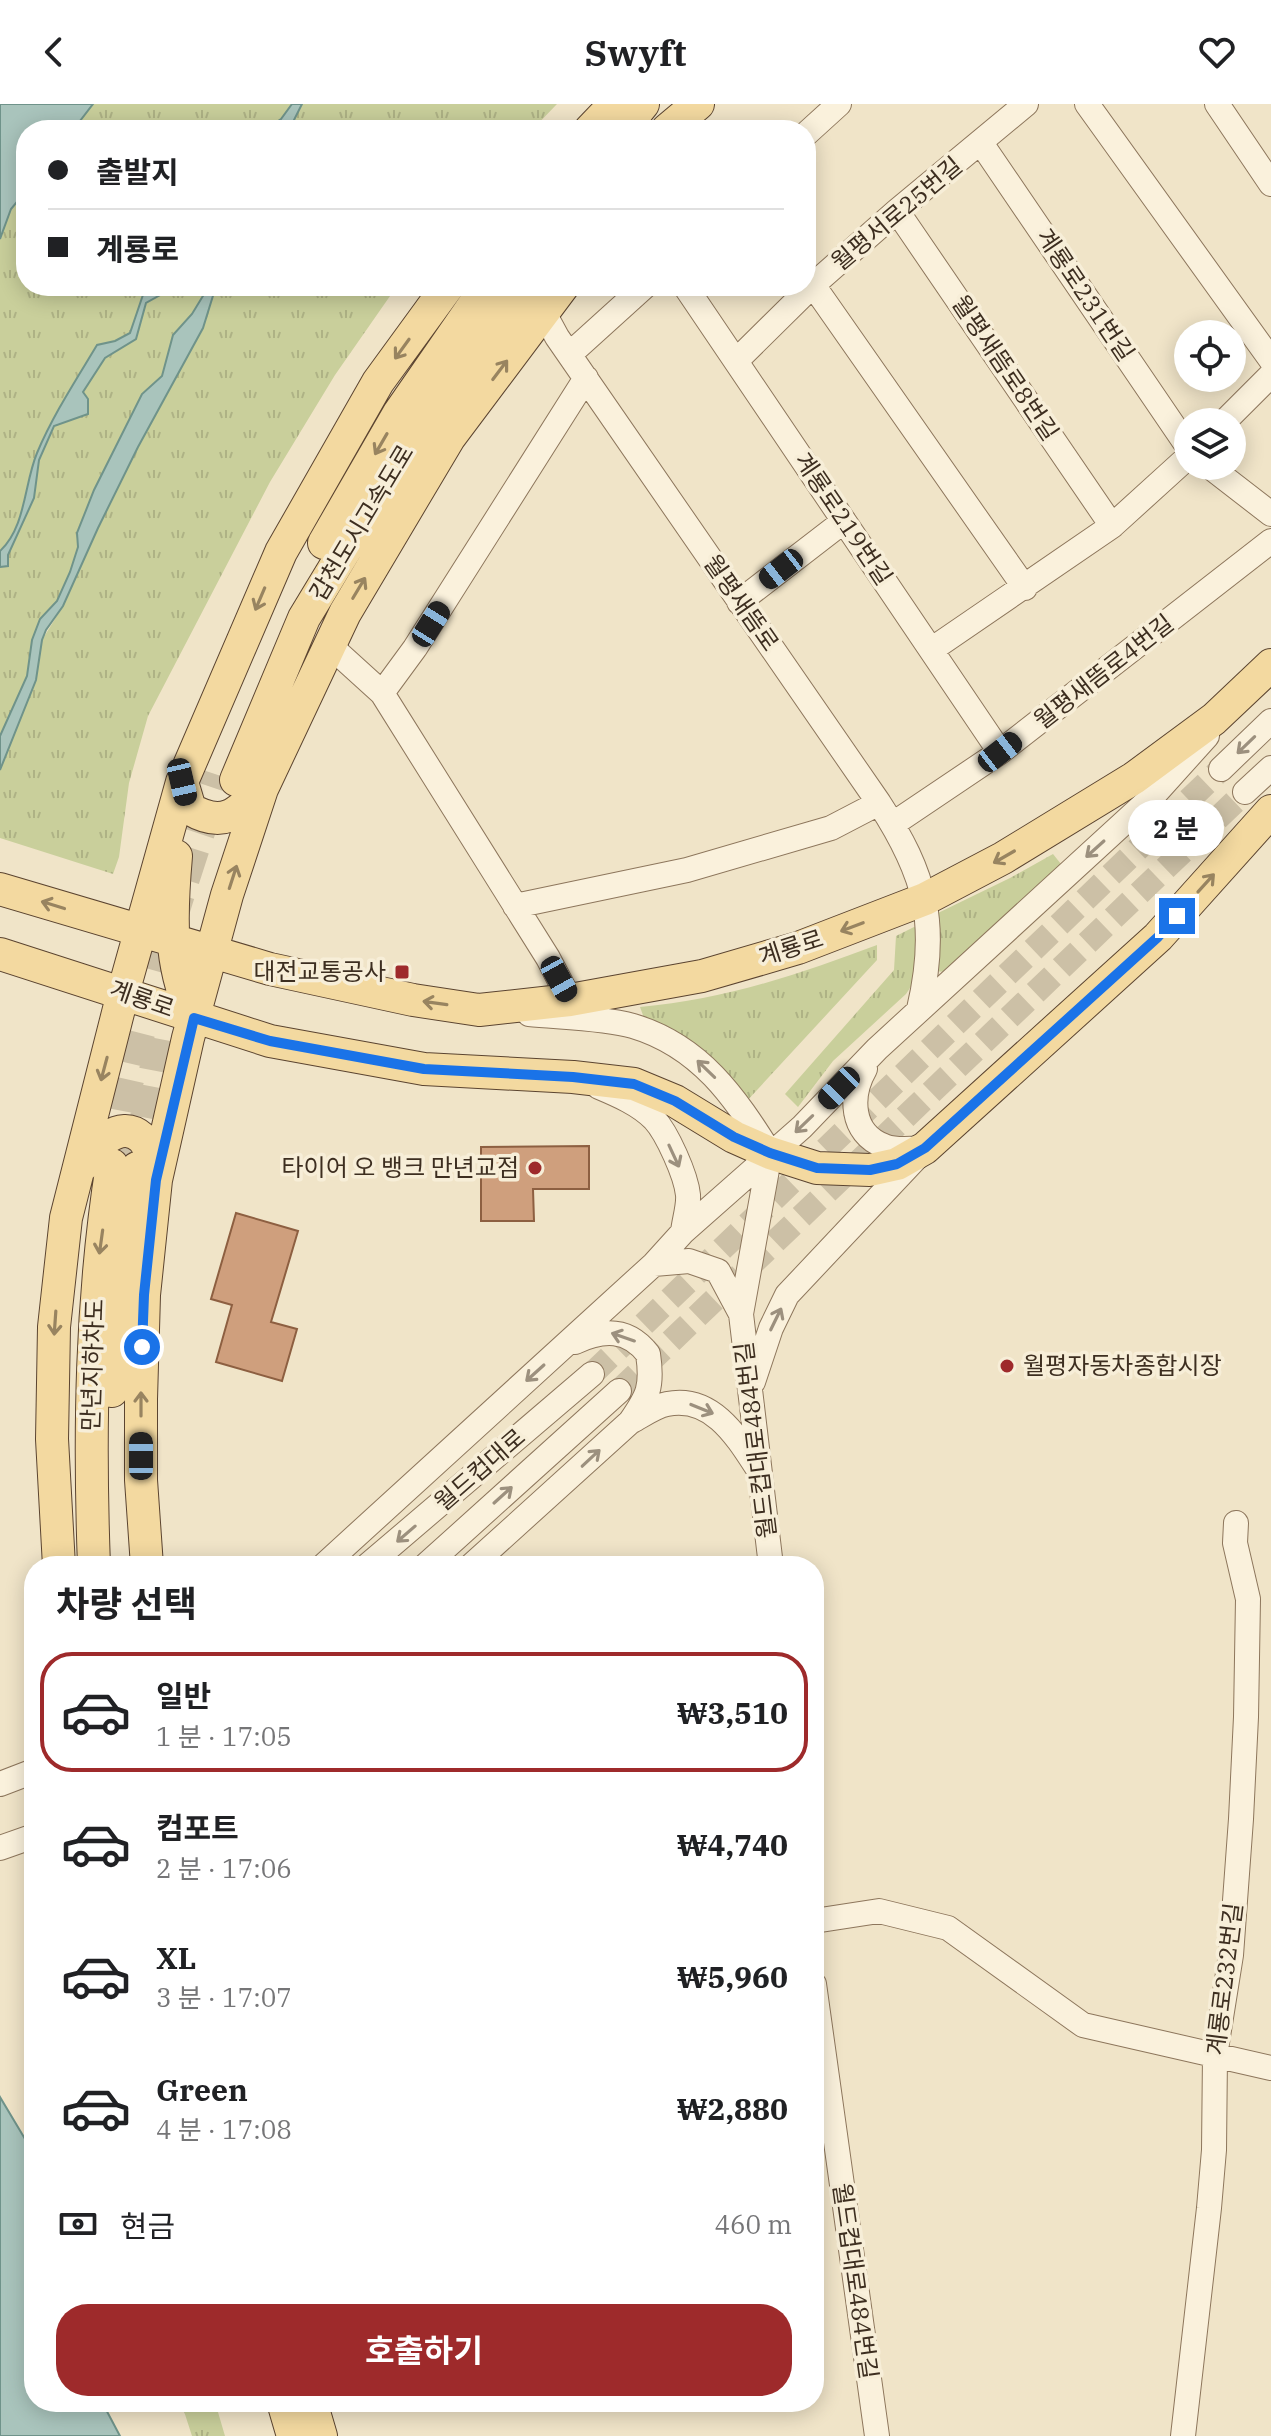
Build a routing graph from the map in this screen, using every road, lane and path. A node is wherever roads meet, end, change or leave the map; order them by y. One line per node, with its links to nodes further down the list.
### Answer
1 (615, 104): 8 (main road)
2 (643, 104): 9 (main road)
3 (700, 104): 10 (main road)
4 (839, 104): 11 (street)
5 (1026, 104): 12 (street, 월평서로25번길)
6 (1087, 104): 26 (street)
7 (1217, 104): 13 (street)
8 (600, 120)
9 (630, 120)
10 (680, 120)
11 (816, 125)
12 (981, 143): 14 (street, 월평서로25번길); 31 (street, 계룡로231번길)
13 (1271, 184)
14 (897, 211): 15 (street, 월평서로25번길); 36 (street, 월평새뜸로8번길)
15 (816, 278)
16 (441, 296): 50 (main road, one-way to 50)
17 (480, 296): 49 (main road, 갑천도시고속도로, one-way to 49)
18 (516, 296): 49 (main road, 갑천도시고속도로)
19 (556, 296): 24 (main road)
20 (634, 296): 25 (street)
21 (692, 296): 27 (street, 계룡로219번길)
22 (796, 296): 27 (street, 월평서로25번길)
23 (806, 296): 38 (street)
24 (544, 313): 25 (street, 월평새뜸로); 40 (main road, one-way to 24)
25 (571, 353): 29 (street, 월평새뜸로)
26 (1271, 360)
27 (736, 361): 35 (street, 계룡로219번길)
28 (1271, 375): 30 (street)
29 (586, 378): 39 (street, 월평새뜸로); 44 (street)
30 (1238, 408)
31 (1174, 426)
32 (1174, 470): 36 (street)
33 (1227, 480): 34 (street)
34 (1271, 514)
35 (844, 521): 39 (street); 41 (street, 계룡로219번길)
36 (1112, 526): 38 (street)
37 (1271, 541): 46 (street, 월평새뜸로4번길)
38 (1025, 588): 41 (street)
39 (739, 602): 52 (street, 월평새뜸로)
40 (328, 644): 44 (street); 49 (main road)
41 (931, 650): 46 (street, 계룡로219번길)
42 (1271, 665): 43 (main road, 계룡로)
43 (1245, 692): 56 (main road, 계룡로, one-way to 56); 63 (street, one-way to 63)
44 (382, 693): 57 (street)
45 (1271, 721): 48 (street, one-way to 48)
46 (1000, 752): 54 (street, 월평새뜸로4번길)
47 (1271, 768): 51 (street)
48 (1221, 769)
49 (239, 781): 50 (main road); 59 (main road, one-way to 49)
50 (182, 782): 58 (main road); 65 (main road)
51 (1245, 792)
52 (879, 803): 54 (street, 월평새뜸로); 57 (street)
53 (1271, 811): 68 (main road, 계룡로, one-way to 53)
54 (893, 824): 56 (street, 월평새뜸로)
55 (0, 889): 58 (main road, 계룡로, one-way to 55)
56 (925, 899): 62 (main road, 계룡로, one-way to 62); 63 (street, 월평새뜸로)
57 (515, 906): 62 (street)
58 (140, 931): 59 (main road, 계룡로); 61 (main road)
59 (211, 952): 64 (main road, 계룡로, one-way to 59); 65 (main road)
60 (0, 954): 61 (main road, 계룡로)
61 (123, 993): 65 (main road, 계룡로); 71 (main road, one-way to 71)
62 (570, 1000): 64 (main road, 계룡로)
63 (919, 1009): 66 (street)
64 (479, 1010): 69 (street, one-way to 64)
65 (194, 1018): 67 (main road, 계룡로); 70 (main road)
66 (877, 1049): 68 (street); 69 (street, one-way to 69)
67 (573, 1077): 69 (main road, 계룡로); 72 (street, one-way to 72)
68 (915, 1148): 69 (main road, 계룡로); 78 (street, one-way to 68)
69 (770, 1153): 72 (street); 74 (street)
70 (135, 1171): 71 (main road); 83 (main road, 만년지하차도, one-way to 83); 84 (main road, 만년지하차도); 85 (main road, one-way to 70)
71 (76, 1177): 82 (main road, one-way to 82)
72 (683, 1232): 73 (street)
73 (654, 1264): 74 (street); 75 (street)
74 (741, 1314): 78 (street, 월드컵대로484번길)
75 (565, 1346): 79 (street, one-way to 75); 86 (street, one-way to 86)
76 (592, 1374): 87 (street, 월드컵대로, one-way to 87)
77 (619, 1391): 88 (street, 월드컵대로, one-way to 77)
78 (749, 1392): 80 (street, 월드컵대로484번길)
79 (630, 1422): 80 (street, one-way to 80); 89 (street, one-way to 79)
80 (759, 1471): 90 (street, 월드컵대로484번길)
81 (1236, 1523): 96 (street, 계룡로232번길)
82 (58, 1556)
83 (94, 1556)
84 (114, 1556)
85 (146, 1556)
86 (334, 1556)
87 (379, 1556)
88 (436, 1556)
89 (482, 1556)
90 (770, 1556)
91 (24, 1775): 92 (street)
92 (0, 1784)
93 (24, 1840): 94 (street)
94 (0, 1848)
95 (824, 1919): 96 (street)
96 (1215, 2055): 98 (street); 104 (street, 계룡로232번길)
97 (824, 2056): 103 (street, 월드컵대로484번길)
98 (1271, 2068)
99 (286, 2412): 101 (main road)
100 (314, 2412): 102 (main road)
101 (293, 2436)
102 (321, 2436)
103 (877, 2436)
104 (1183, 2436)

